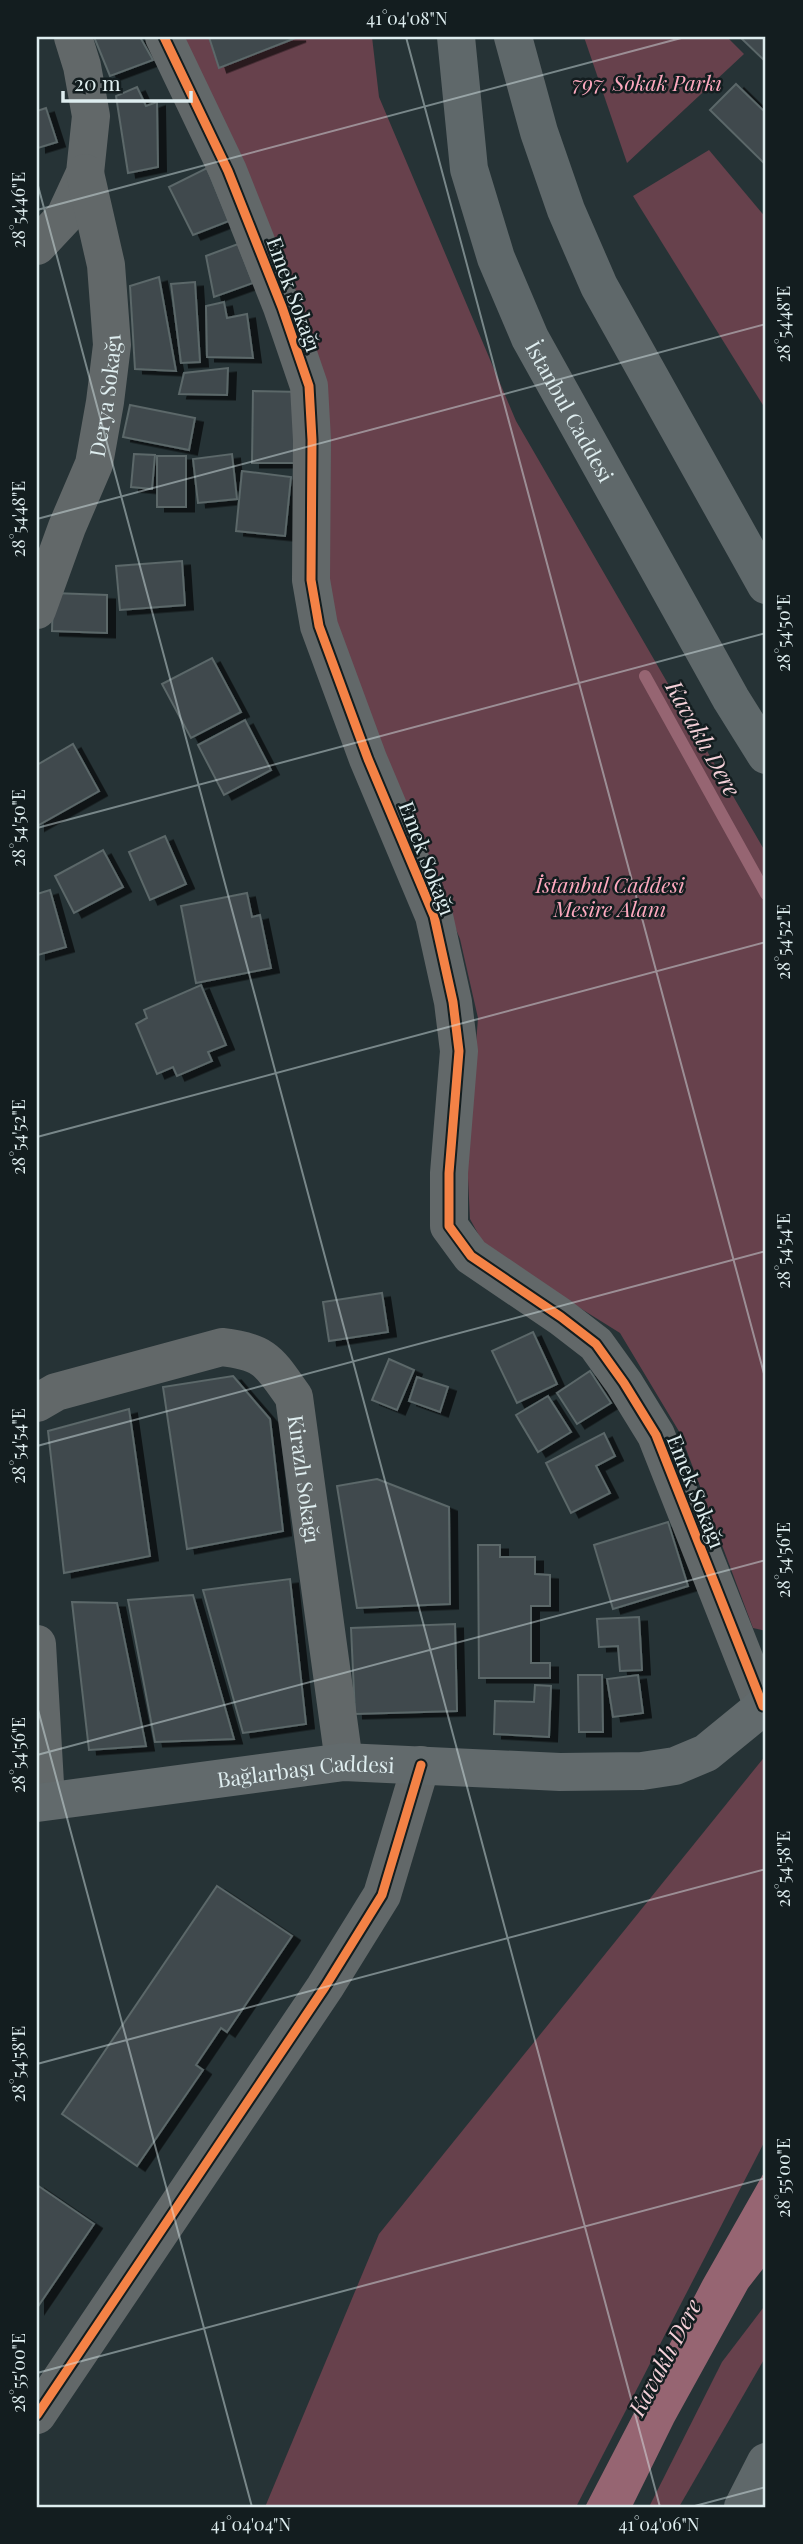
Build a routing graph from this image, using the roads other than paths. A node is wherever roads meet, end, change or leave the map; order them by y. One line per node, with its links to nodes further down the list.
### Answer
1 (74, 37): 5 (street)
2 (164, 37): 12 (street, Emek Sokağı)
3 (456, 37): 9 (main road, İstanbul Caddesi)
4 (513, 37): 7 (main road)
5 (85, 173): 6 (street); 8 (street, Derya Sokağı)
6 (37, 246)
7 (766, 585)
8 (37, 610)
9 (766, 755)
10 (37, 1403): 13 (street, Kirazlı Sokağı)
11 (37, 1644): 15 (street)
12 (765, 1705): 14 (street, Bağlarbaşı Caddesi)
13 (344, 1762): 14 (street, Bağlarbaşı Caddesi); 15 (street, Bağlarbaşı Caddesi)
14 (421, 1765): 16 (street)
15 (42, 1802)
16 (37, 2415)
17 (766, 2462): 18 (main road)
18 (743, 2507)

